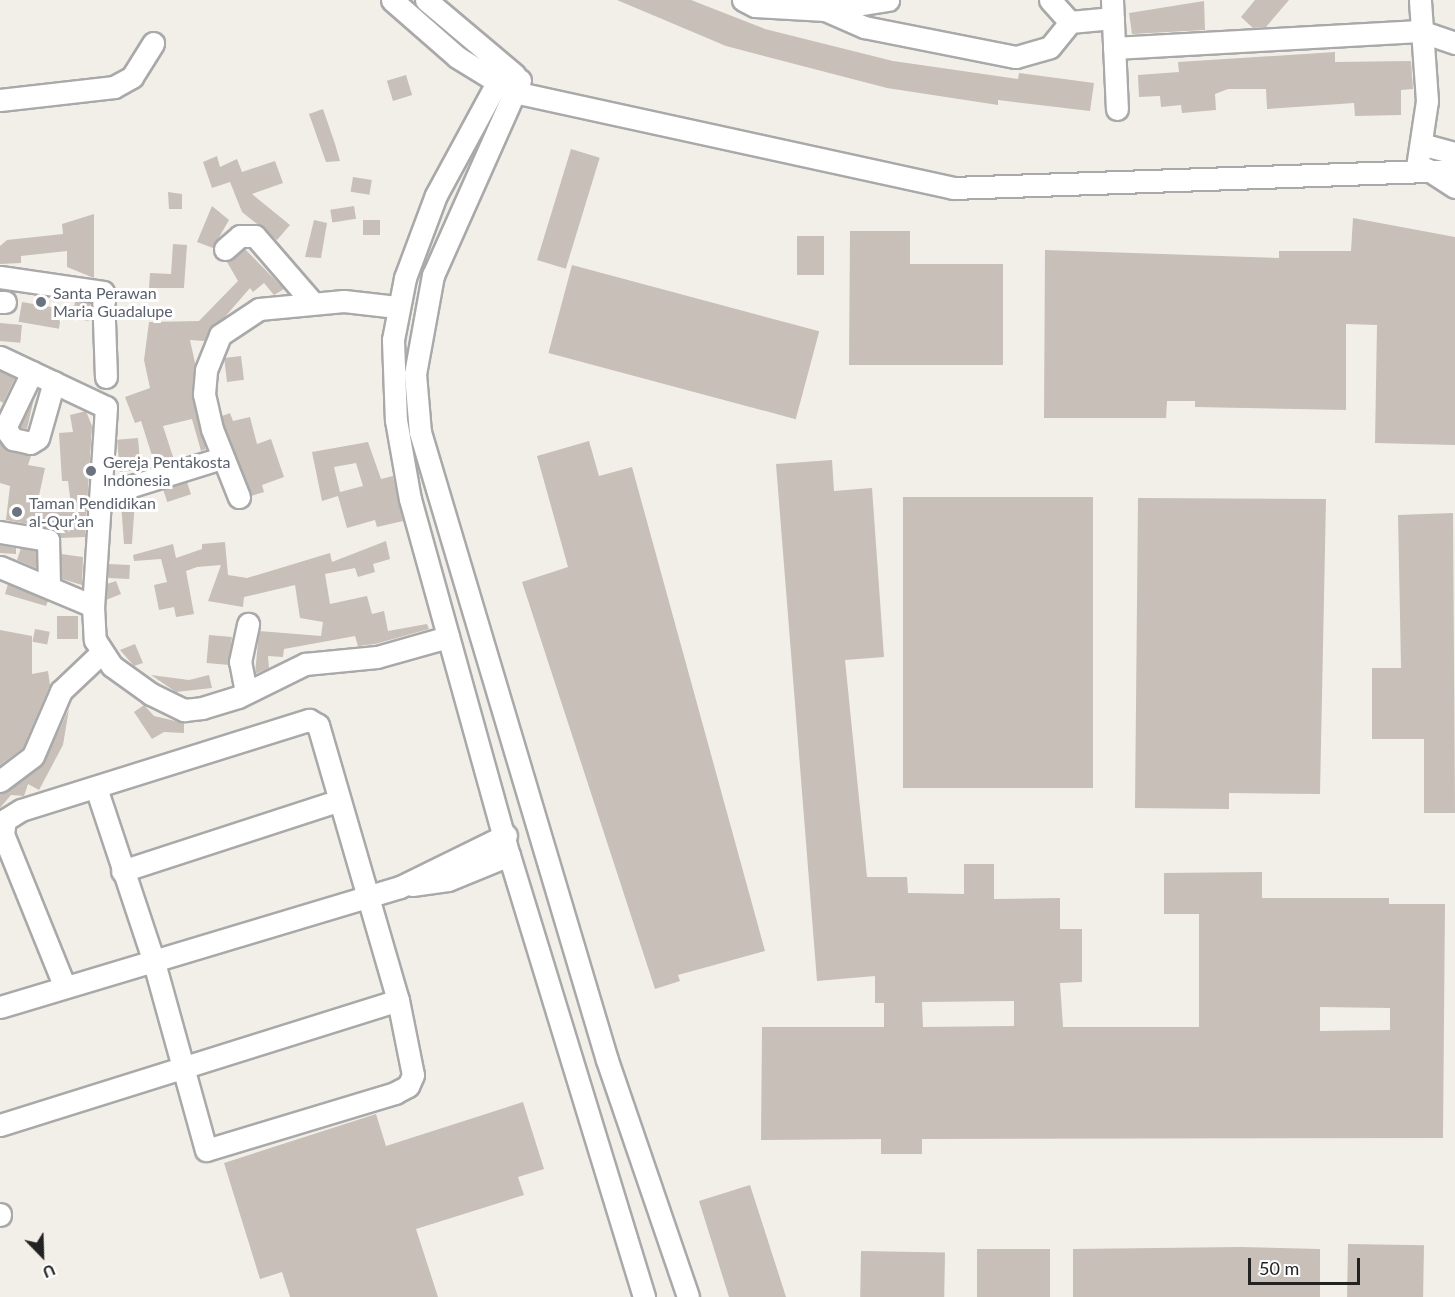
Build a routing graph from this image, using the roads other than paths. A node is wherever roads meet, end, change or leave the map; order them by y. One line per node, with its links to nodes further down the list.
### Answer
1 (392, 0): 14 (street)
2 (426, 0): 14 (street)
3 (888, 0): 8 (street)
4 (1050, 0): 9 (street)
5 (1420, 0): 10 (street)
6 (751, 2): 8 (street)
7 (1113, 9): 9 (street); 13 (street)
8 (825, 10): 9 (street)
9 (1070, 22)
10 (1420, 31): 12 (street); 13 (street); 17 (street)
11 (153, 43): 15 (street)
12 (1455, 43)
13 (1114, 48): 16 (street)
14 (509, 81): 19 (street); 25 (street); 41 (street)
15 (0, 100)
16 (1117, 108)
17 (1421, 144): 18 (street); 19 (street)
18 (1455, 153)
19 (1422, 168): 20 (street); 21 (street)
20 (1455, 170)
21 (1455, 187)
22 (225, 249): 24 (street)
23 (0, 277): 28 (street)
24 (313, 303): 25 (street); 30 (street)
25 (397, 307): 38 (street)
26 (0, 357): 27 (street)
27 (32, 372): 29 (street); 29 (street)
28 (105, 377)
29 (54, 382): 31 (street)
30 (222, 458): 31 (street); 32 (street)
31 (103, 495): 36 (street)
32 (239, 497)
33 (0, 532): 35 (street)
34 (0, 567): 35 (street)
35 (49, 583): 36 (street)
36 (93, 606): 39 (street)
37 (248, 624): 40 (street)
38 (448, 637): 40 (street); 42 (street)
39 (100, 654): 40 (street); 43 (street)
40 (246, 692)
41 (502, 717): 42 (street); 56 (street)
42 (475, 724): 46 (street)
43 (0, 781)
44 (96, 788): 45 (street); 47 (street); 50 (street)
45 (338, 801): 47 (street); 48 (street)
46 (508, 845): 48 (street); 55 (street)
47 (122, 871): 49 (street)
48 (367, 897): 49 (street); 51 (street)
49 (153, 959): 50 (street); 53 (street)
50 (64, 985): 52 (street)
51 (398, 1000): 53 (street); 53 (street)
52 (0, 1007)
53 (184, 1066): 54 (street)
54 (0, 1125)
55 (644, 1297)
56 (688, 1297)

